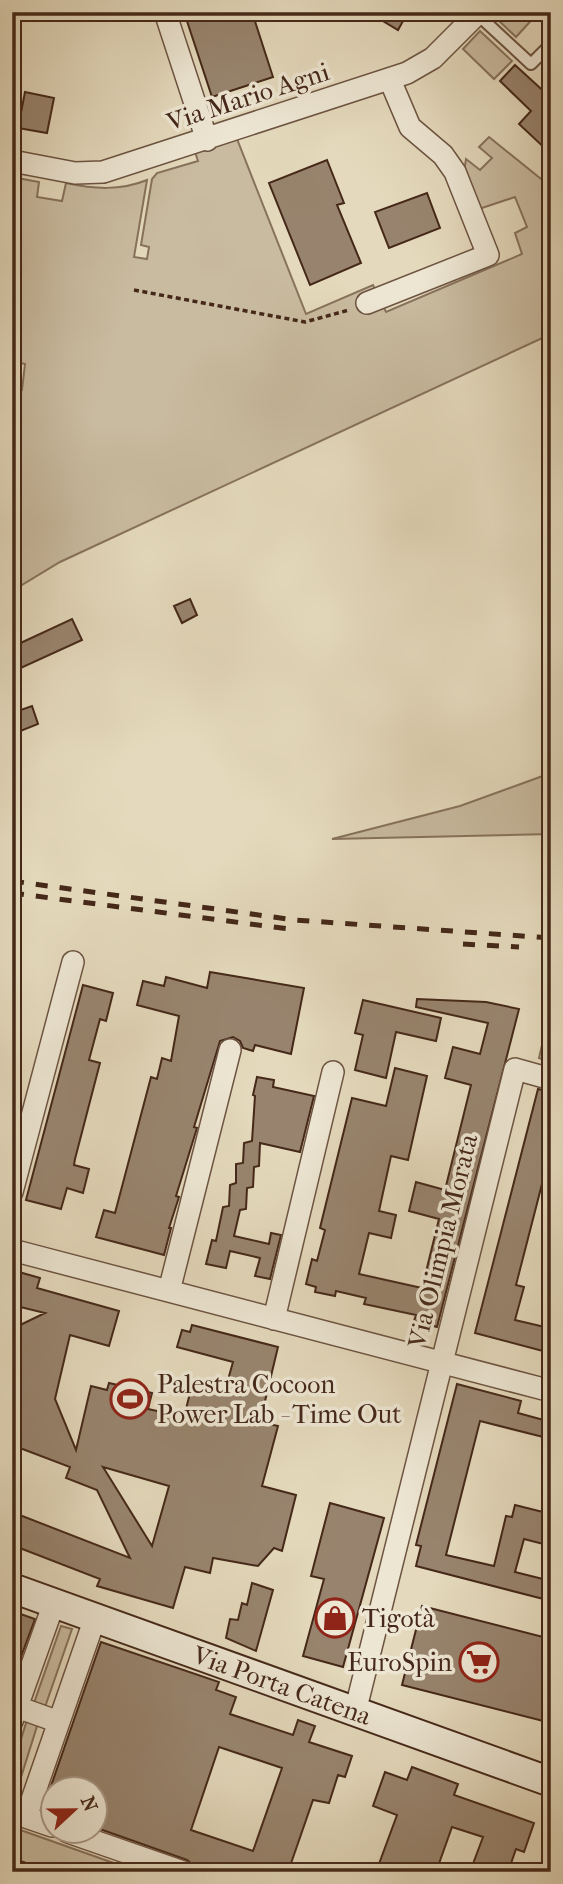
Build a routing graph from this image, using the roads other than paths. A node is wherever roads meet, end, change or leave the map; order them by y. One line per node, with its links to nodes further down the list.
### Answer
1 (165, 12): 5 (street)
2 (478, 13): 3 (lane); 4 (street, Via Mario Agni)
3 (551, 44)
4 (390, 80): 5 (street, Via Mario Agni); 7 (street)
5 (207, 140): 6 (street, Via Mario Agni)
6 (12, 161)
7 (367, 303)
8 (73, 962): 12 (street)
9 (230, 1050): 14 (street)
10 (333, 1072): 15 (street)
11 (551, 1079): 16 (street, Via Olimpia Morata)
12 (12, 1192)
13 (12, 1250): 14 (street)
14 (169, 1291): 15 (street)
15 (274, 1319): 16 (street)
16 (442, 1362): 17 (street); 21 (street, Via Olimpia Morata)
17 (551, 1391)
18 (12, 1588): 19 (main road, Via Porta Catena)
19 (54, 1604): 20 (main road, Via Porta Catena); 22 (street)
20 (95, 1618): 21 (main road, Via Porta Catena); 23 (street)
21 (355, 1712): 24 (main road, Via Porta Catena)
22 (15, 1714): 23 (street)
23 (59, 1722): 25 (street)
24 (551, 1782)
25 (19, 1814): 26 (street)
26 (38, 1821)
27 (108, 1846): 28 (street)
28 (183, 1872)

